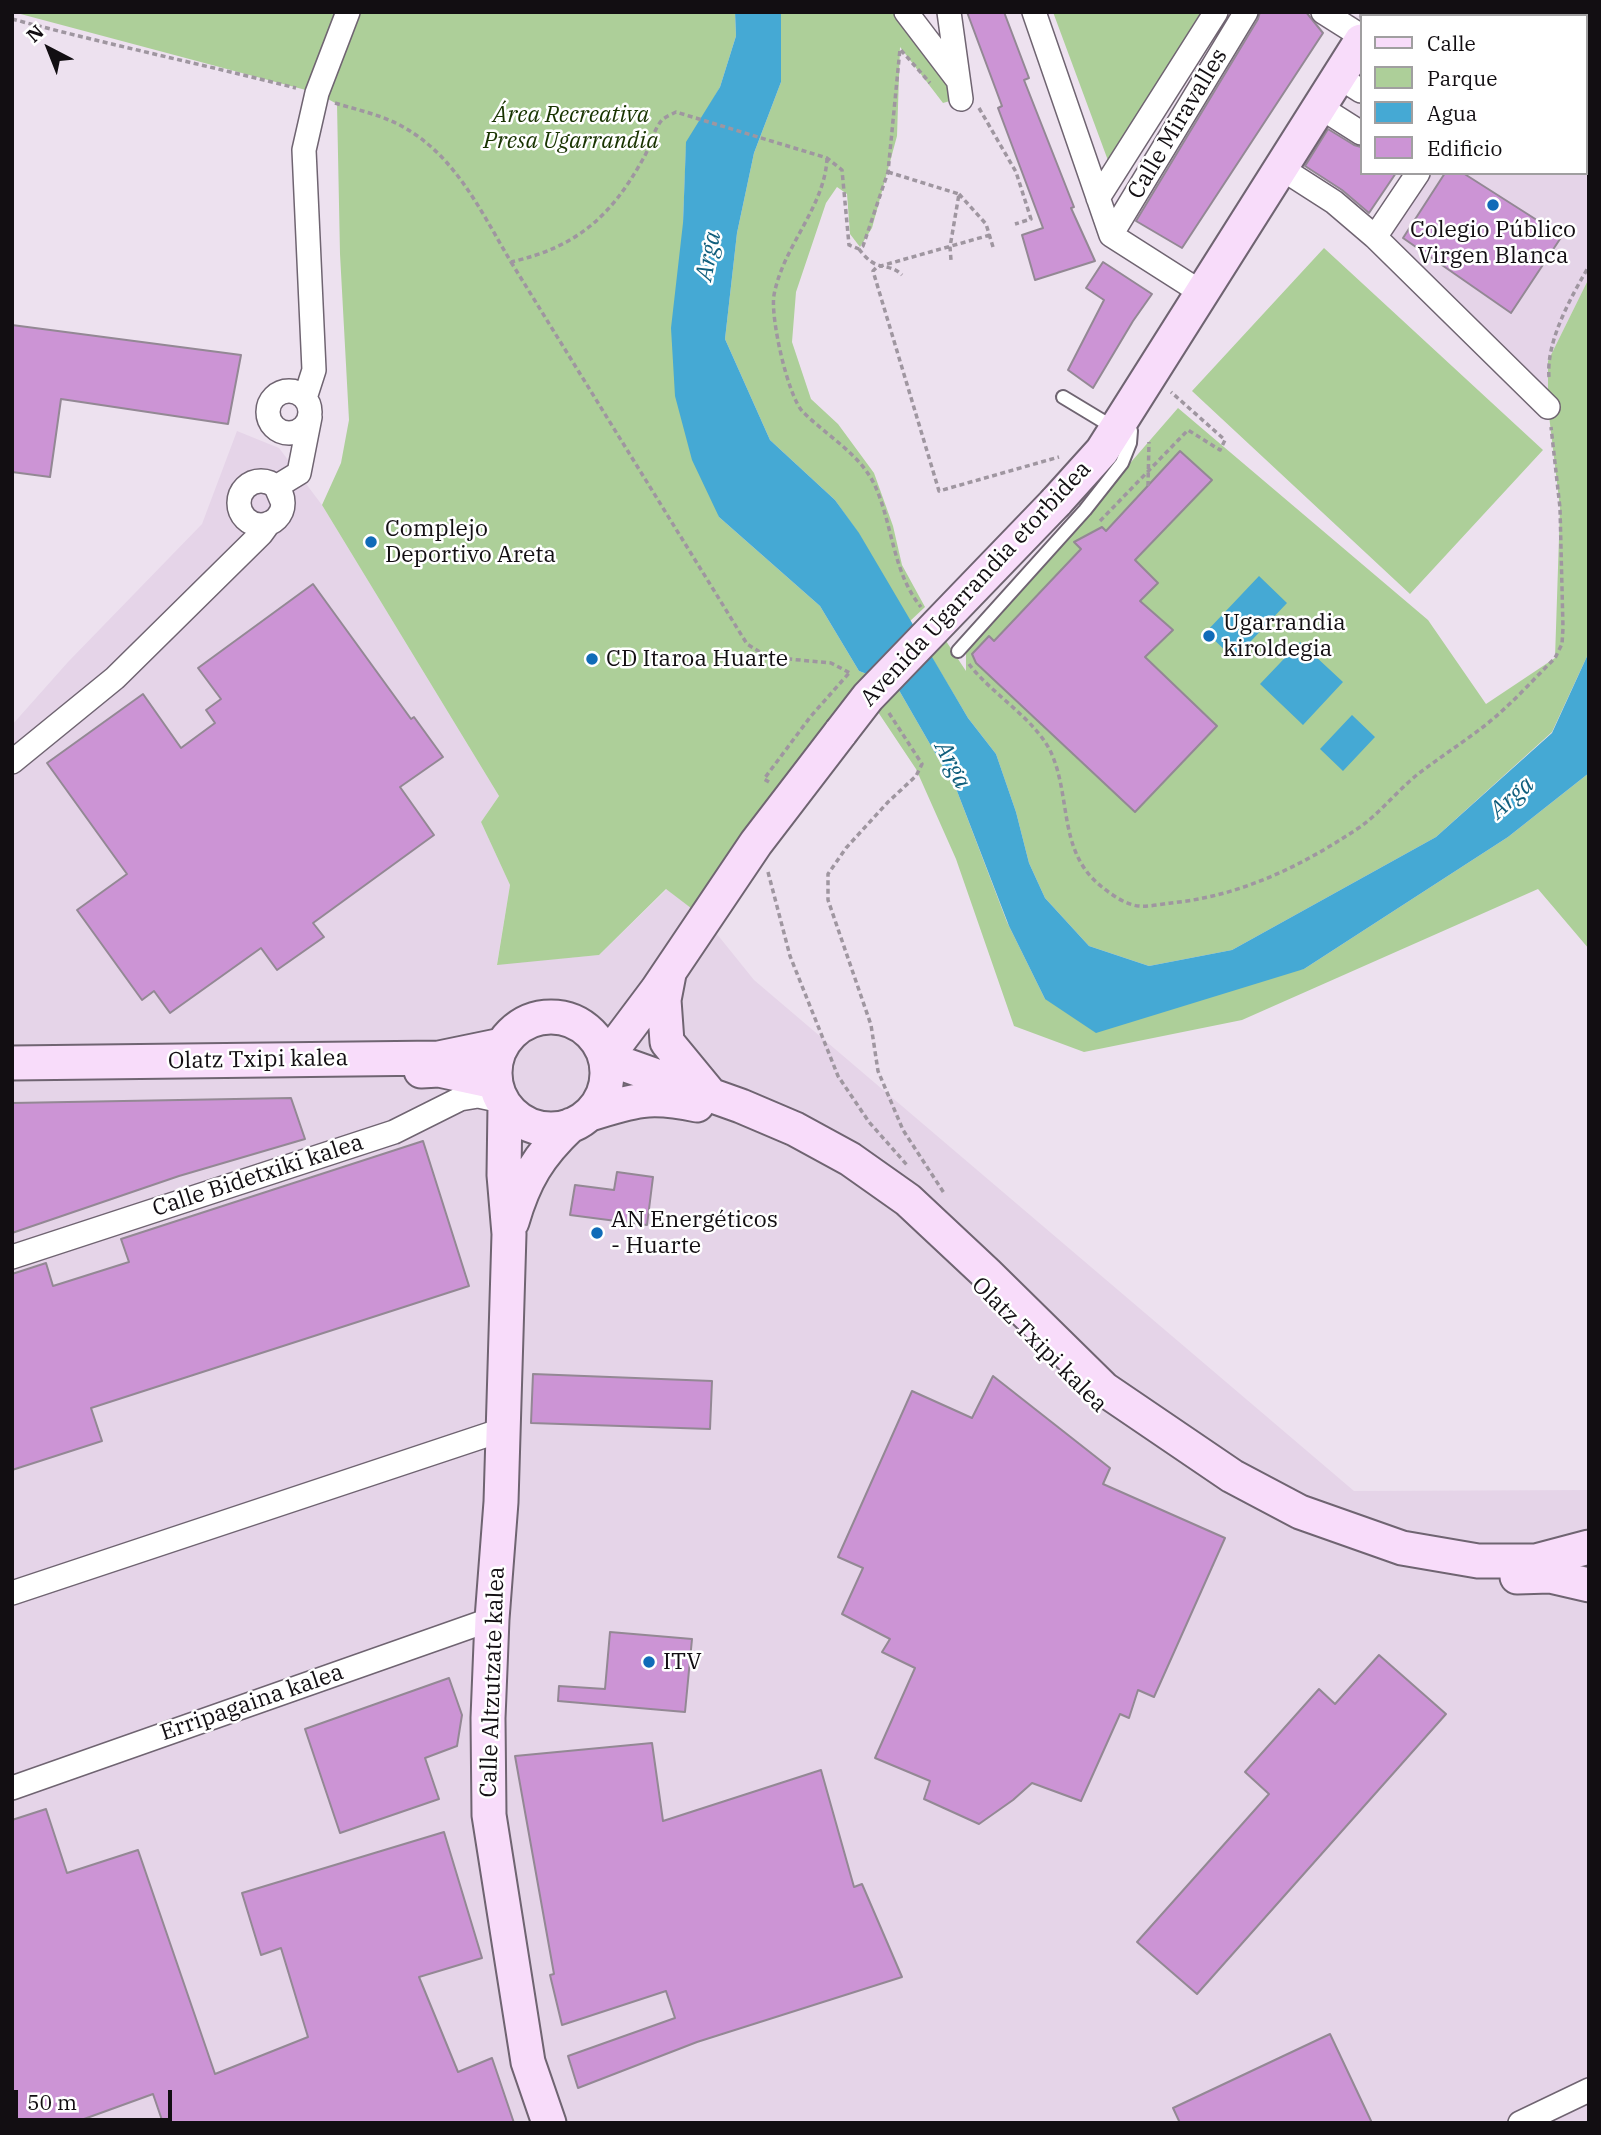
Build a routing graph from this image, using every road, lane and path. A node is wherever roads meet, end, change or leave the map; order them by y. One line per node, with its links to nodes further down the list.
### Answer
1 (348, 12): 12 (street)
2 (906, 12): 13 (street)
3 (949, 12): 13 (street)
4 (1034, 12): 21 (street)
5 (1216, 12): 21 (street, Calle Miravalles)
6 (1246, 12): 24 (street, Calle Miravalles)
7 (1323, 12): 9 (street)
8 (12, 19): 12 (path)
9 (1360, 35)
10 (1360, 45): 11 (street, Avenida Ugarrandia etorbidea)
11 (1350, 84): 14 (street, Avenida Ugarrandia etorbidea)
12 (317, 93): 30 (path); 42 (street)
13 (965, 93): 18 (path); 22 (path)
14 (1320, 107): 15 (street); 17 (street, Avenida Ugarrandia etorbidea)
15 (1360, 132)
16 (827, 158): 28 (path); 30 (path); 45 (path)
17 (1281, 168): 25 (street); 34 (street, Avenida Ugarrandia etorbidea)
18 (888, 172): 20 (path); 28 (path)
19 (1417, 175): 25 (street)
20 (959, 194): 23 (path); 26 (path)
21 (1098, 198): 24 (street)
22 (1015, 224)
23 (990, 235): 26 (path); 27 (path)
24 (1111, 235): 34 (street)
25 (1375, 237): 37 (street)
26 (950, 247): 29 (path); 32 (path)
27 (993, 247)
28 (859, 249): 32 (path)
29 (951, 260)
30 (511, 262): 47 (path)
31 (1589, 266): 37 (path)
32 (877, 267): 33 (path); 40 (path)
33 (902, 275)
34 (1202, 293): 35 (street, Avenida Ugarrandia etorbidea)
35 (1151, 374): 38 (street, Avenida Ugarrandia etorbidea); 43 (path)
36 (1063, 397): 38 (lane)
37 (1548, 407): 46 (path)
38 (1120, 423): 43 (street, Avenida Ugarrandia etorbidea)
39 (1149, 442): 41 (path, bridge)
40 (1066, 455)
41 (1148, 486)
42 (280, 495): 44 (street); 44 (street)
43 (1070, 506): 46 (lane); 51 (street, Avenida Ugarrandia etorbidea, bridge)
44 (258, 522): 49 (street)
45 (925, 611)
46 (958, 651)
47 (859, 681)
48 (884, 707): 61 (path)
49 (12, 762)
50 (765, 862): 60 (path)
51 (663, 980): 52 (street, Avenida Ugarrandia etorbidea); 54 (street, Avenida Ugarrandia etorbidea); 57 (street)
52 (580, 1025): 53 (street); 54 (street)
53 (502, 1045): 55 (street, Olatz Txipi kalea); 58 (street)
54 (606, 1058): 57 (street, Olatz Txipi kalea); 59 (street)
55 (12, 1063)
56 (12, 1079): 58 (street, Olatz Txipi kalea)
57 (711, 1095): 65 (street, Olatz Txipi kalea)
58 (500, 1096): 59 (street); 62 (street); 63 (street, Calle Bidetxiki kalea)
59 (581, 1119): 62 (street); 66 (street, Olatz Txipi kalea)
60 (911, 1169)
61 (944, 1193)
62 (509, 1234): 64 (street, Calle Altzutzate kalea)
63 (12, 1256)
64 (502, 1430): 67 (street); 68 (street, Calle Altzutzate kalea)
65 (1589, 1547)
66 (1589, 1585)
67 (12, 1592)
68 (492, 1619): 69 (street, Erripagaina kalea); 71 (street, Calle Altzutzate kalea)
69 (12, 1788)
70 (1589, 2090): 72 (street)
71 (549, 2123)
72 (1520, 2123)

